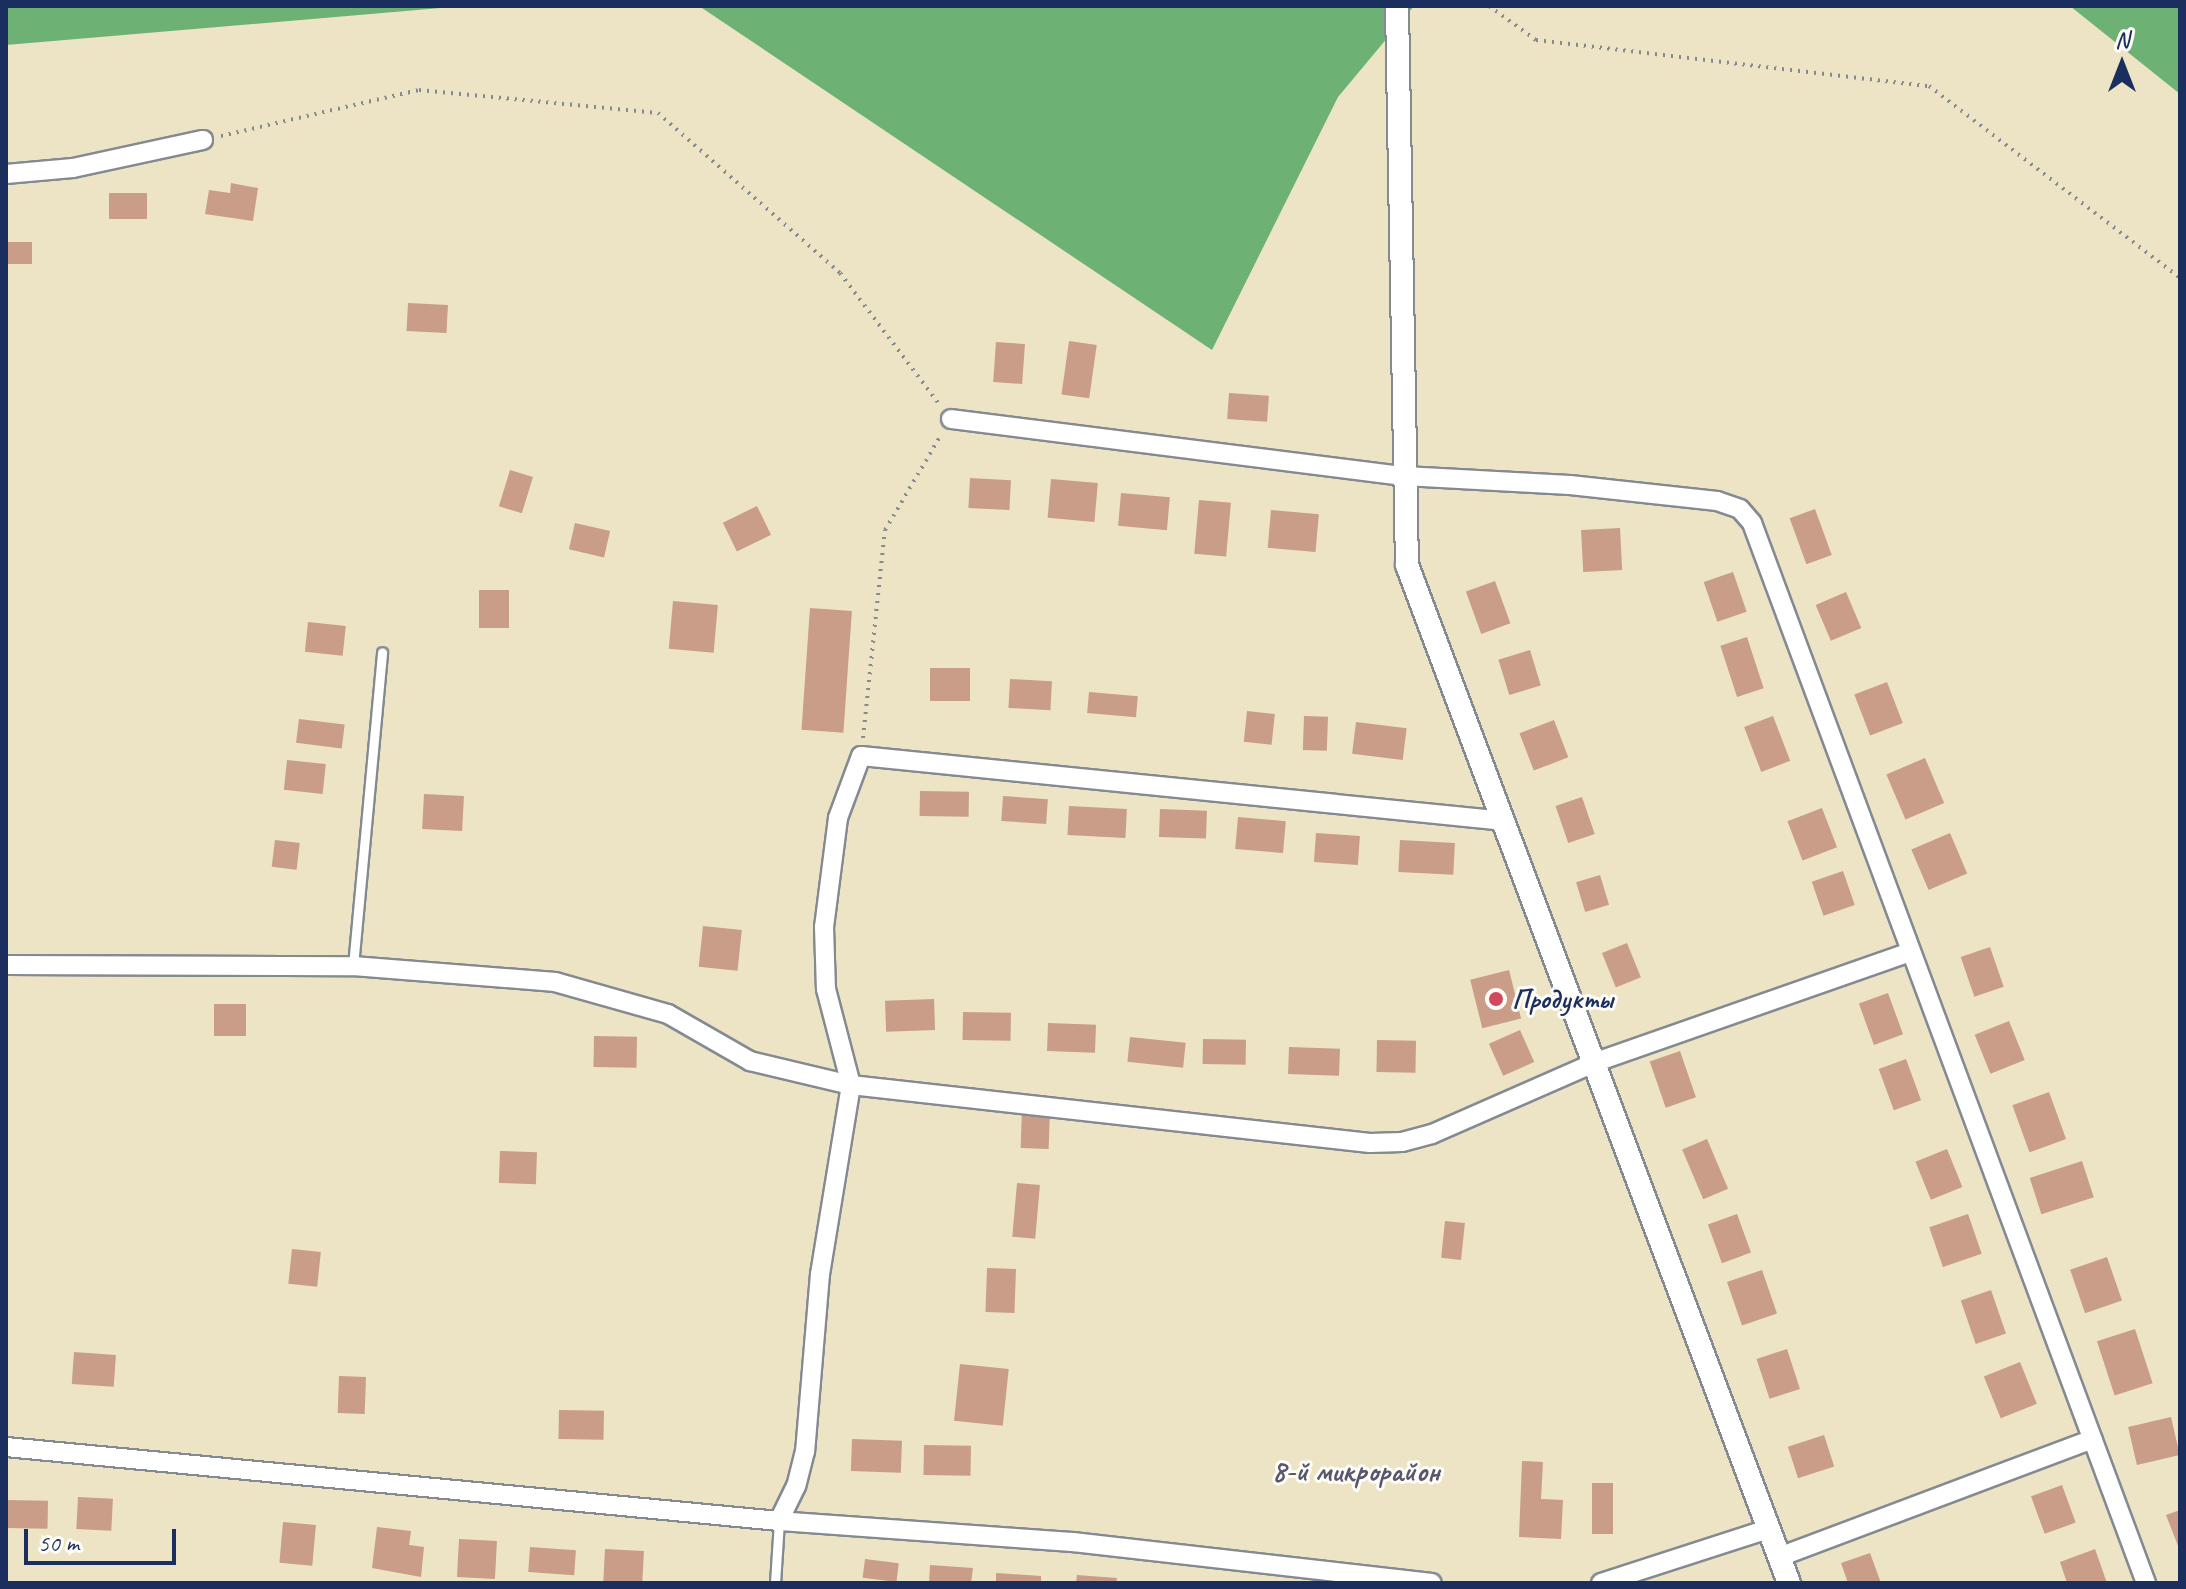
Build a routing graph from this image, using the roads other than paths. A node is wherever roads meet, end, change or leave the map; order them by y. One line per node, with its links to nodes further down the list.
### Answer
1 (1397, 6): 5 (street)
2 (203, 140): 3 (street)
3 (6, 174)
4 (951, 419): 5 (street)
5 (1404, 476): 7 (street); 8 (street)
6 (382, 652): 10 (lane)
7 (1505, 821): 11 (street); 12 (street)
8 (1907, 953): 11 (street); 13 (street)
9 (6, 965): 10 (street)
10 (353, 966): 12 (street)
11 (1596, 1062): 12 (street); 16 (street)
12 (851, 1085): 15 (street)
13 (2093, 1439): 17 (street); 23 (street)
14 (6, 1447): 15 (street)
15 (779, 1521): 18 (street); 19 (lane)
16 (1768, 1529): 17 (street); 21 (street)
17 (1779, 1557): 22 (street)
18 (1339, 1578): 20 (street)
19 (775, 1583)
20 (1432, 1583)
21 (1601, 1583)
22 (1789, 1583)
23 (2146, 1583)

